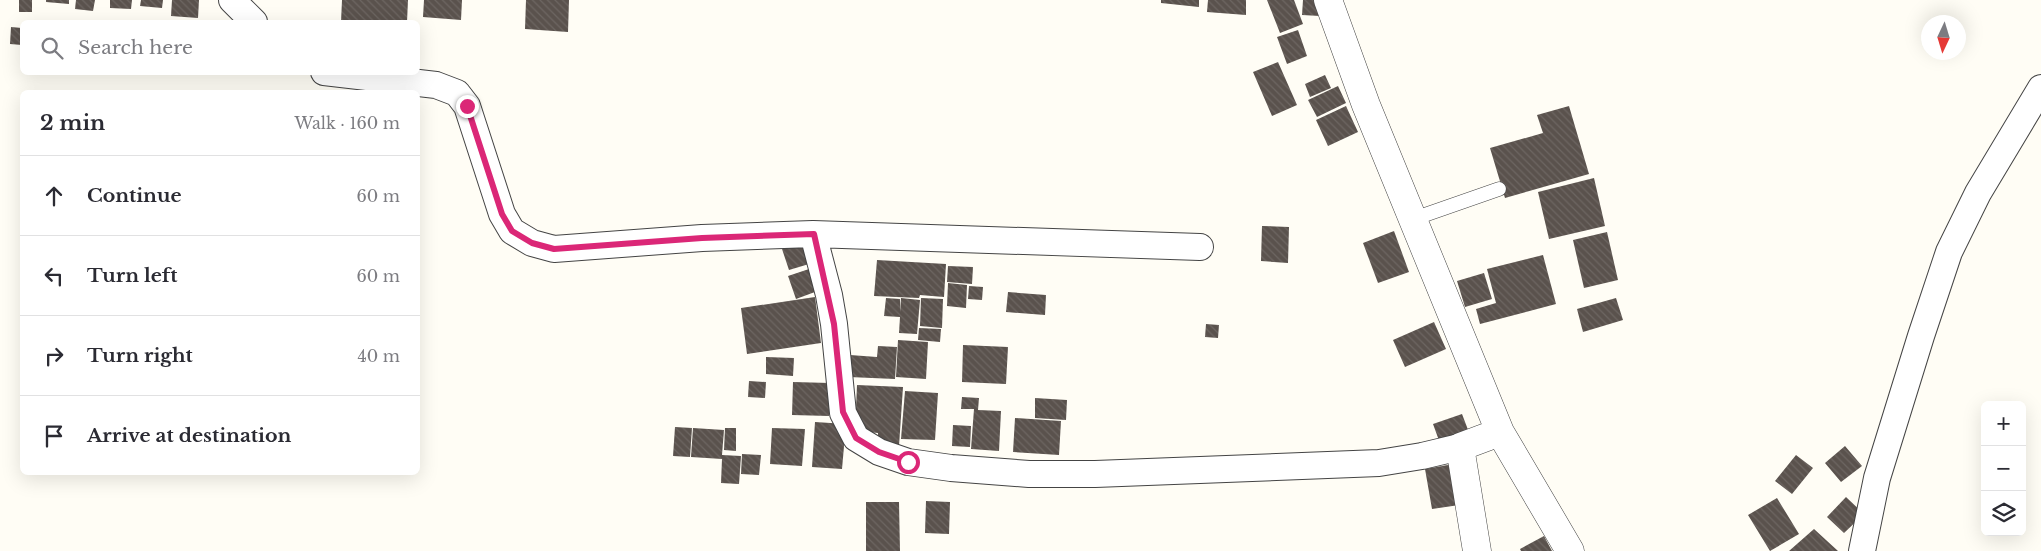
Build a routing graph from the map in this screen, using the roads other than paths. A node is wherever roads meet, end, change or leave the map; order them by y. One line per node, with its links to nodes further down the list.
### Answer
1 (232, 0): 3 (street)
2 (1328, 0): 7 (street)
3 (252, 20)
4 (350, 75): 8 (street)
5 (2041, 88): 14 (street)
6 (1499, 189): 7 (lane)
7 (1413, 219): 10 (street)
8 (814, 234): 9 (street); 11 (street)
9 (1200, 247)
10 (1500, 432): 11 (street); 13 (street)
11 (1460, 447): 12 (street)
12 (1477, 551)
13 (1570, 551)
14 (1862, 551)

